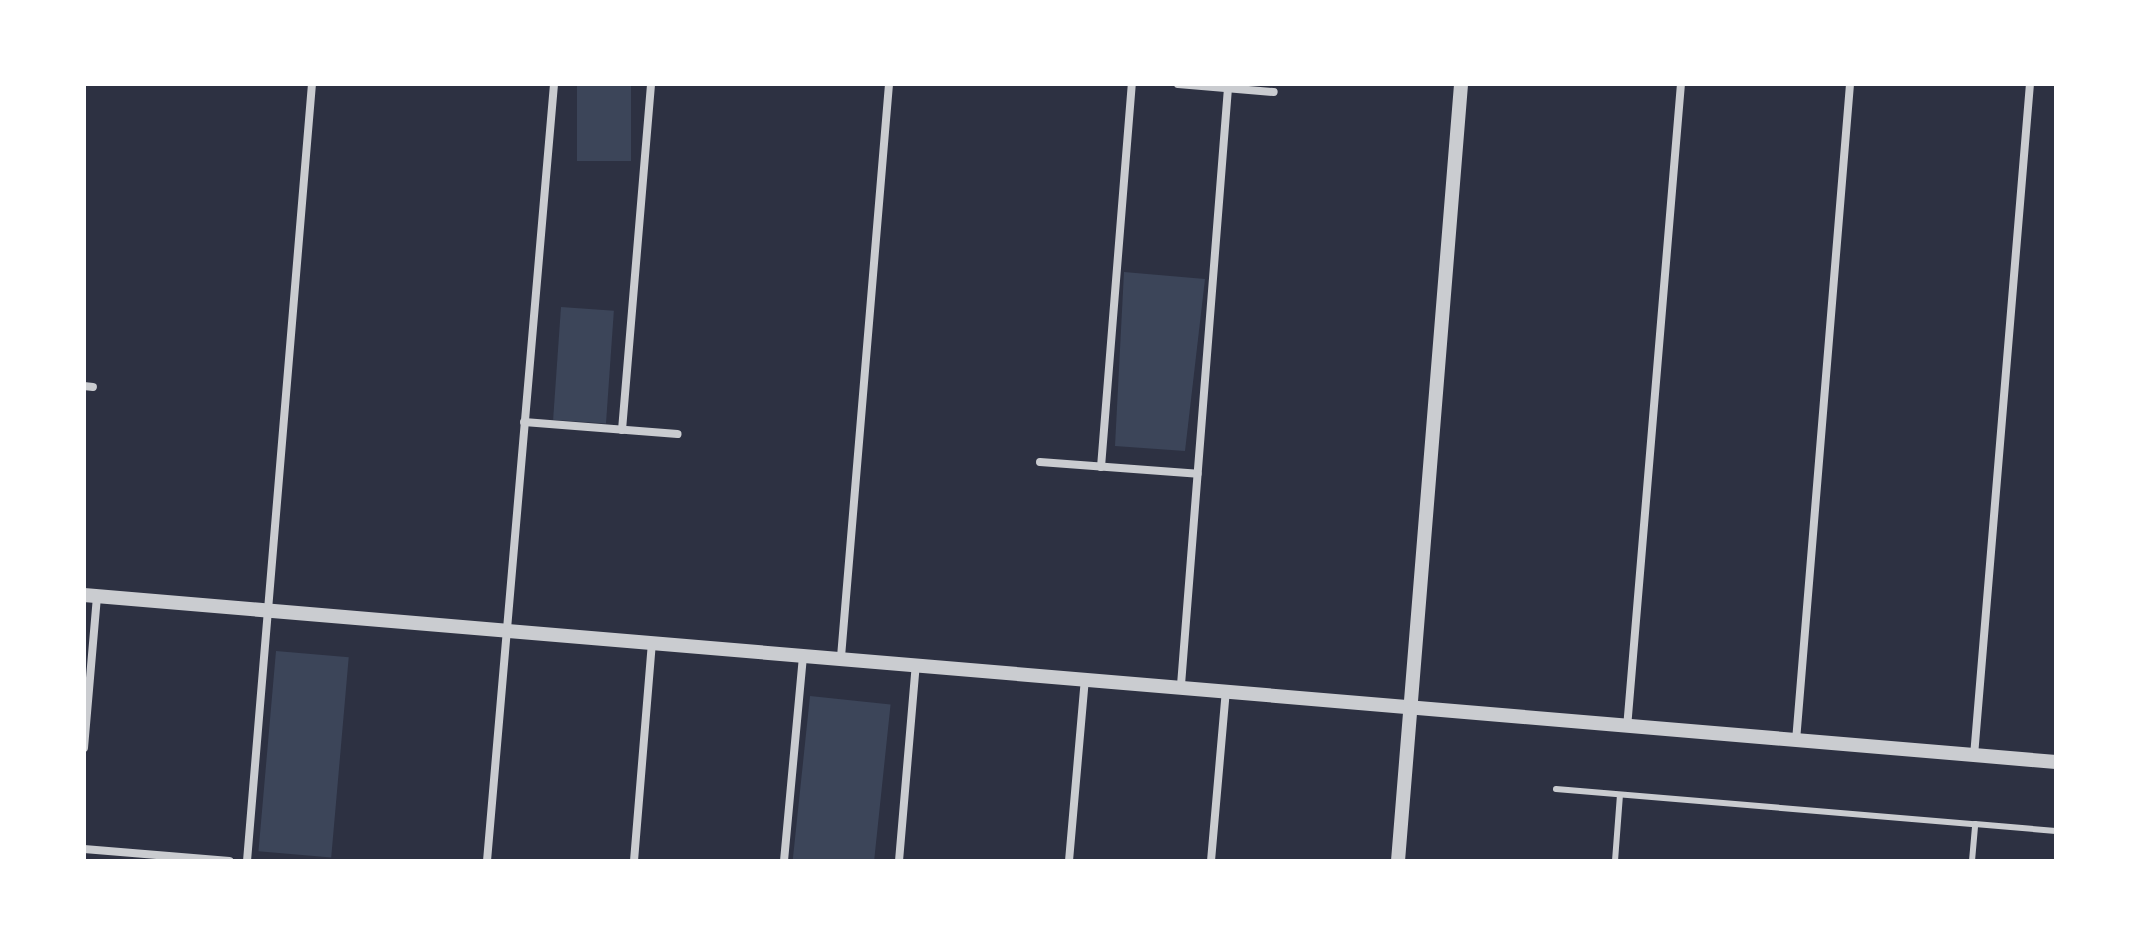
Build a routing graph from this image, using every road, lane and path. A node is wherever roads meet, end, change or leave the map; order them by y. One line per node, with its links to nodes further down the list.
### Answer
1 (312, 84): 20 (street)
2 (554, 84): 13 (street)
3 (651, 84): 14 (street)
4 (889, 84): 24 (street)
5 (1132, 84): 17 (street)
6 (1178, 84): 11 (street)
7 (1461, 84): 29 (street)
8 (1681, 84): 30 (street)
9 (1850, 84): 31 (street)
10 (2030, 84): 33 (street)
11 (1228, 88): 12 (street); 18 (street)
12 (1274, 92)
13 (524, 422): 14 (street); 21 (street)
14 (622, 430): 15 (street)
15 (678, 434)
16 (1040, 462): 17 (street)
17 (1101, 467): 18 (street)
18 (1198, 474): 27 (street)
19 (90, 595): 20 (street); 32 (street)
20 (268, 610): 21 (street); 41 (street)
21 (505, 629): 22 (street); 42 (street)
22 (652, 642): 23 (street); 43 (street)
23 (803, 654): 24 (street); 44 (street)
24 (841, 657): 25 (street)
25 (916, 663): 26 (street); 45 (street)
26 (1085, 677): 27 (street); 46 (street)
27 (1181, 685): 28 (street)
28 (1226, 689): 29 (street); 47 (street)
29 (1411, 704): 30 (street); 48 (street)
30 (1627, 728): 31 (street)
31 (1796, 741): 33 (street)
32 (84, 748)
33 (1974, 756): 34 (street)
34 (2056, 762)
35 (1556, 789): 36 (lane)
36 (1620, 795): 37 (lane); 49 (lane)
37 (1975, 824): 38 (lane); 50 (lane)
38 (2056, 831)
39 (84, 849): 40 (street)
40 (230, 861)
41 (247, 861)
42 (487, 861)
43 (634, 861)
44 (784, 861)
45 (899, 861)
46 (1069, 861)
47 (1211, 861)
48 (1398, 861)
49 (1615, 861)
50 (1972, 861)

